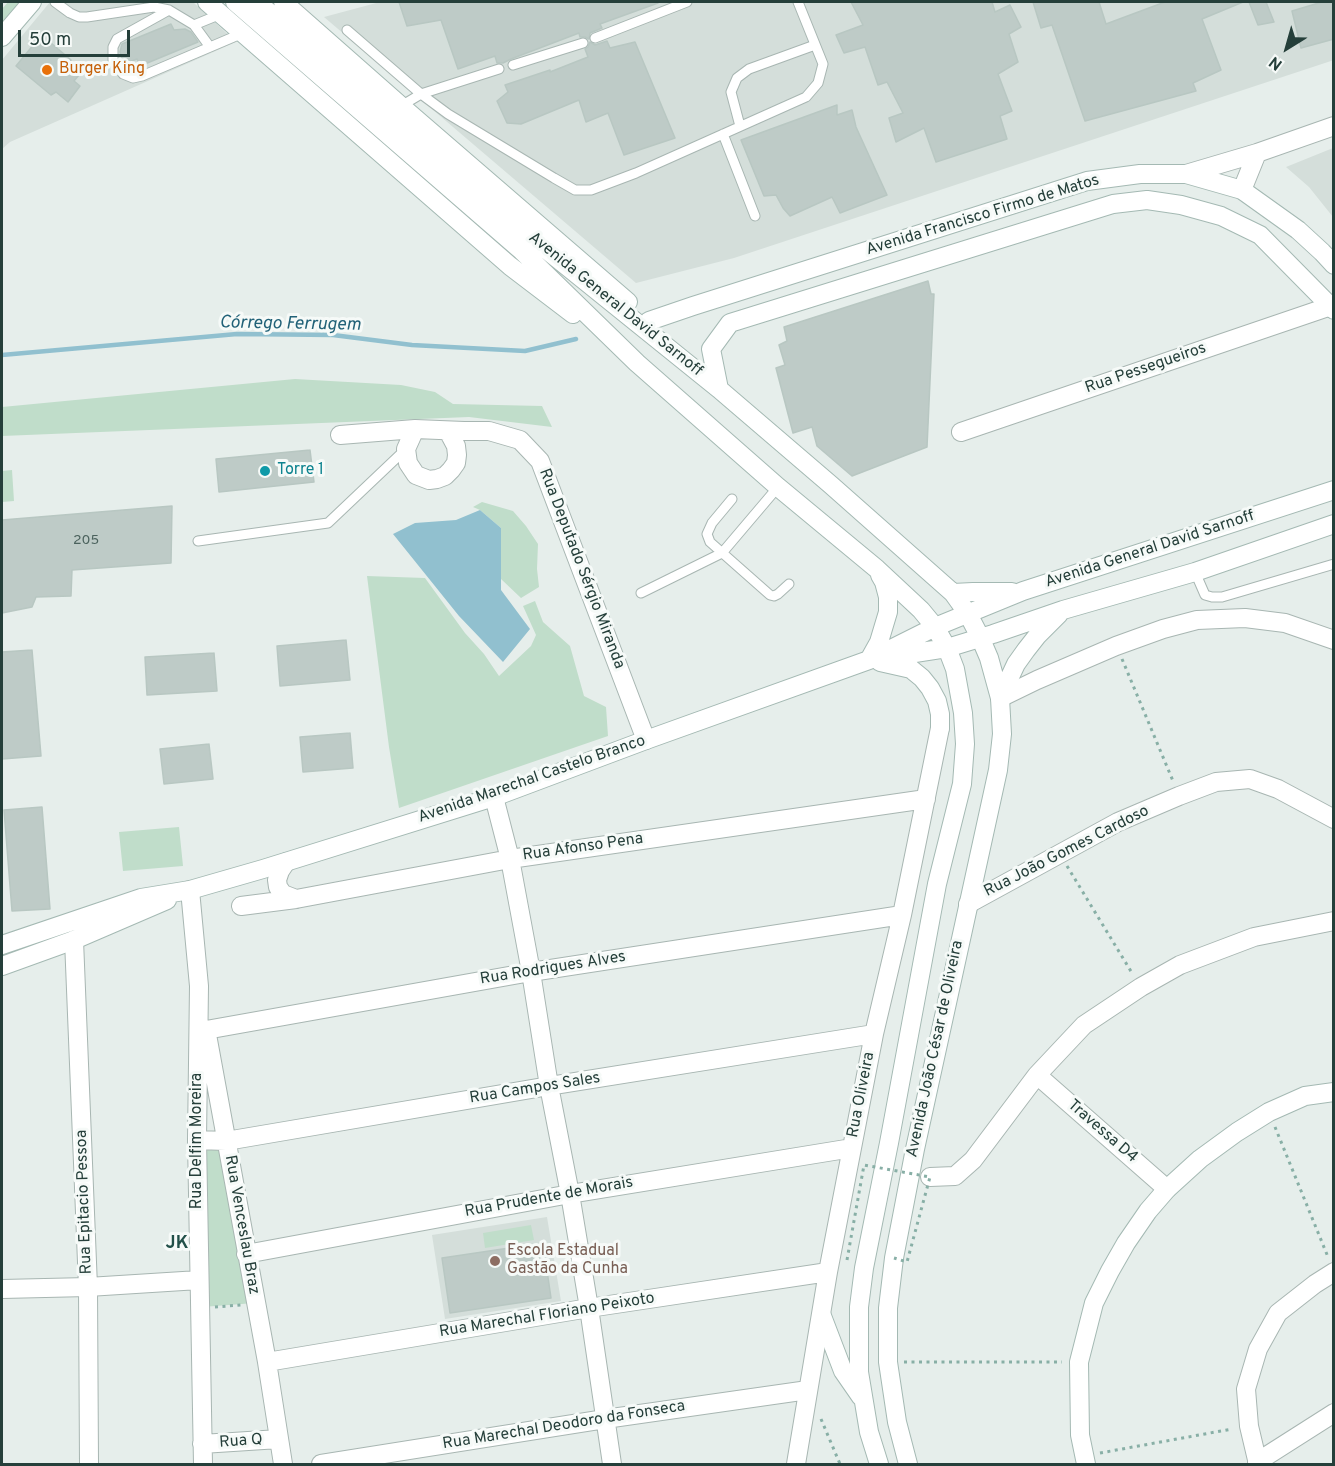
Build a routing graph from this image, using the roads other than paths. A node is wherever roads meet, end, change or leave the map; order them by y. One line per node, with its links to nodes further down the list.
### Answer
1 (32, 2): 14 (street)
2 (55, 2): 9 (lane)
3 (207, 2): 10 (street)
4 (236, 2): 33 (street, Avenida General David Sarnoff)
5 (257, 2): 34 (street, Avenida General David Sarnoff)
6 (287, 2): 22 (street)
7 (687, 2): 15 (lane)
8 (798, 2): 17 (lane)
9 (169, 10): 11 (lane); 18 (lane)
10 (221, 14): 11 (lane); 13 (street)
11 (194, 25): 18 (lane)
12 (347, 30): 21 (lane)
13 (243, 33): 18 (lane); 33 (street)
14 (2, 37)
15 (595, 38)
16 (583, 43): 19 (lane)
17 (815, 45): 23 (lane); 23 (lane)
18 (210, 47)
19 (513, 65)
20 (500, 69): 21 (lane)
21 (421, 94): 22 (lane); 25 (lane)
22 (401, 106): 32 (street)
23 (740, 126): 25 (lane)
24 (1334, 126): 26 (street)
25 (723, 134): 29 (lane)
26 (1257, 153): 27 (street); 28 (street)
27 (1186, 174): 28 (street, Avenida Francisco Firmo de Matos); 32 (street, Avenida Francisco Firmo de Matos)
28 (1242, 190): 30 (street, Avenida Francisco Firmo de Matos)
29 (755, 216)
30 (1334, 265)
31 (1332, 308): 35 (street, Avenida Francisco Firmo de Matos); 38 (street, Rua Pessegueiros)
32 (650, 321): 34 (street)
33 (637, 363): 41 (street, Avenida General David Sarnoff)
34 (686, 363): 35 (street, Avenida General David Sarnoff)
35 (718, 389): 53 (street, Avenida General David Sarnoff)
36 (415, 429): 37 (street, Rua Deputado Sérgio Miranda); 39 (street, Rua Deputado Sérgio Miranda); 40 (street)
37 (448, 430): 40 (street); 64 (street, Rua Deputado Sérgio Miranda)
38 (961, 432)
39 (340, 435)
40 (406, 449): 45 (lane)
41 (778, 488): 46 (lane); 48 (street, Avenida General David Sarnoff)
42 (1334, 490): 51 (street, Avenida General David Sarnoff)
43 (732, 499): 46 (lane)
44 (1334, 524): 49 (street, Avenida General David Sarnoff)
45 (198, 540)
46 (722, 553): 50 (lane); 52 (lane)
47 (1334, 564): 49 (lane)
48 (877, 569): 56 (street, Avenida General David Sarnoff); 60 (street)
49 (1195, 572): 54 (street, Avenida General David Sarnoff)
50 (789, 584)
51 (1023, 591): 53 (street); 55 (street, Avenida General David Sarnoff)
52 (641, 593)
53 (953, 593): 55 (street, Avenida General David Sarnoff)
54 (1063, 610): 57 (street, Avenida General David Sarnoff); 62 (street)
55 (968, 614): 56 (street, Avenida General David Sarnoff); 57 (street, Avenida General David Sarnoff)
56 (935, 627): 59 (street, Avenida General David Sarnoff); 60 (street, Avenida Marechal Castelo Branco)
57 (980, 638): 59 (street, Avenida General David Sarnoff); 62 (street, Avenida João César de Oliveira)
58 (1334, 640): 62 (street)
59 (947, 648): 60 (street, Avenida Marechal Castelo Branco); 61 (street, Avenida João César de Oliveira)
60 (869, 660): 63 (street); 64 (street, Avenida Marechal Castelo Branco)
61 (955, 673): 63 (street, Rua Oliveira); 102 (street, Avenida João César de Oliveira)
62 (1000, 698): 72 (street, Avenida João César de Oliveira)
63 (940, 728): 66 (street, Rua Oliveira)
64 (646, 740): 65 (street, Avenida Marechal Castelo Branco)
65 (494, 797): 68 (street); 69 (street, Avenida Marechal Castelo Branco)
66 (926, 799): 68 (street, Rua Afonso Pena); 74 (street, Rua Oliveira)
67 (1334, 819): 72 (street, Rua João Gomes Cardoso)
68 (510, 859): 71 (street, Rua Afonso Pena); 79 (street)
69 (286, 862): 70 (street, Avenida Marechal Castelo Branco); 71 (street)
70 (190, 890): 76 (street, Avenida Marechal Castelo Branco); 77 (street, Avenida Marechal Castelo Branco); 80 (street, Rua Delfim Moreira)
71 (296, 899): 73 (street, Rua Afonso Pena)
72 (968, 904): 116 (street, Avenida João César de Oliveira)
73 (241, 906)
74 (902, 915): 79 (street, Rua Rodrigues Alves); 82 (street, Rua Oliveira)
75 (1334, 921): 83 (street)
76 (74, 940): 78 (street, Avenida Marechal Castelo Branco); 96 (street, Rua Epitacio Pessoa)
77 (2, 945)
78 (2, 966)
79 (531, 972): 81 (street, Rua Rodrigues Alves); 84 (street)
80 (199, 986): 81 (street, Rua Venceslau Braz); 86 (street, Rua Delfim Moreira)
81 (206, 1030): 87 (street, Rua Venceslau Braz)
82 (874, 1034): 84 (street, Rua Campos Sales); 88 (street, Rua Oliveira)
83 (1036, 1075): 89 (street); 90 (street, Travessa D4)
84 (549, 1086): 87 (street, Rua Campos Sales); 91 (street)
85 (1334, 1092): 90 (street)
86 (197, 1140): 87 (street, Rua Campos Sales); 95 (street, Rua Delfim Moreira)
87 (226, 1141): 92 (street, Rua Venceslau Braz)
88 (852, 1148): 91 (street, Rua Prudente de Morais); 94 (street, Rua Oliveira)
89 (930, 1177)
90 (1167, 1189): 107 (street)
91 (570, 1194): 92 (street, Rua Prudente de Morais); 98 (street)
92 (246, 1254): 100 (street, Rua Venceslau Braz)
93 (1331, 1266): 108 (street)
94 (828, 1272): 98 (street, Rua Marechal Floriano Peixoto); 99 (street, Rua Oliveira)
95 (200, 1280): 96 (street); 106 (street, Rua Delfim Moreira)
96 (88, 1287): 97 (street); 109 (street, Rua Epitacio Pessoa)
97 (2, 1290)
98 (589, 1308): 100 (street, Rua Marechal Floriano Peixoto); 104 (street)
99 (822, 1316): 101 (street, Rua Oliveira); 102 (street)
100 (267, 1362): 105 (street, Rua Venceslau Braz)
101 (808, 1390): 104 (street, Rua Marechal Deodoro da Fonseca); 114 (street, Rua Oliveira)
102 (864, 1402): 115 (street, Avenida João César de Oliveira)
103 (1334, 1413): 108 (street)
104 (605, 1419): 112 (street, Rua Marechal Deodoro da Fonseca); 113 (street)
105 (279, 1439): 106 (street, Rua Q); 111 (street, Rua Venceslau Braz)
106 (202, 1444): 110 (street, Rua Delfim Moreira)
107 (1084, 1460)
108 (1257, 1463)
109 (89, 1464)
110 (203, 1464)
111 (283, 1464)
112 (321, 1464)
113 (612, 1464)
114 (796, 1464)
115 (879, 1464)
116 (908, 1464)

